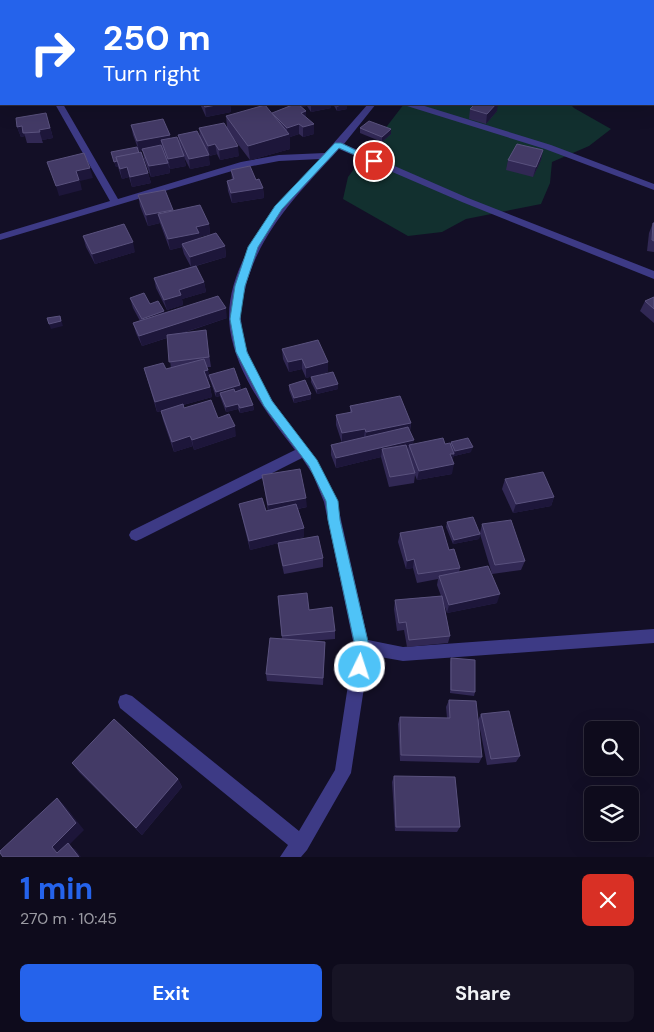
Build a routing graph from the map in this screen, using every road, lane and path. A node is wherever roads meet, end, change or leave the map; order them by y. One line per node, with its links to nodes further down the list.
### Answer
1 (60, 105): 7 (street)
2 (371, 105): 4 (street)
3 (413, 105): 6 (street)
4 (338, 145): 5 (street); 9 (street)
5 (328, 156): 7 (street); 10 (street)
6 (654, 187)
7 (115, 202): 8 (street)
8 (0, 237)
9 (654, 276)
10 (304, 452): 11 (street); 13 (street)
11 (136, 535)
12 (654, 636): 13 (street)
13 (362, 646): 15 (street)
14 (126, 702): 15 (street)
15 (301, 844): 16 (street)
16 (289, 857)

